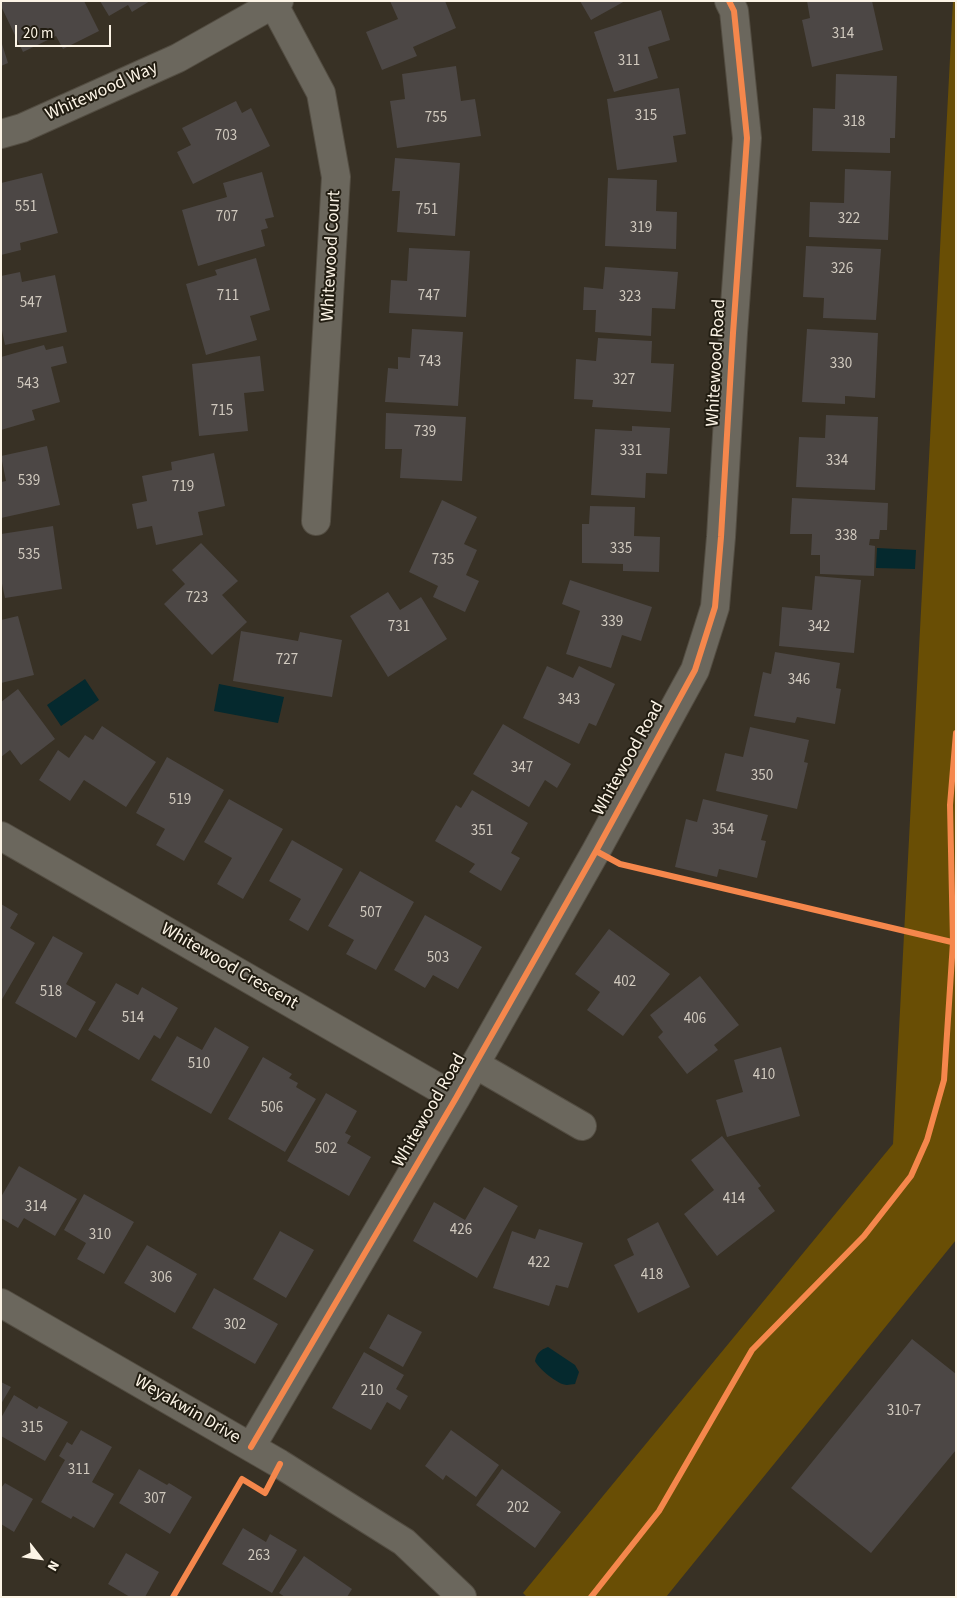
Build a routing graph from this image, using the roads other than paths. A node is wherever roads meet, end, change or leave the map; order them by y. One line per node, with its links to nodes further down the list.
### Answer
1 (728, 1): 6 (street, Whitewood Road)
2 (276, 3): 3 (street, Whitewood Way); 4 (street, Whitewood Court)
3 (1, 134)
4 (316, 521)
5 (1, 836): 7 (street, Whitewood Crescent)
6 (475, 1064): 7 (street, Whitewood Road); 8 (street)
7 (456, 1098): 10 (street, Whitewood Road)
8 (582, 1126)
9 (1, 1303): 10 (street, Weyakwin Drive)
10 (251, 1447): 11 (street, Weyakwin Drive)
11 (462, 1597)

